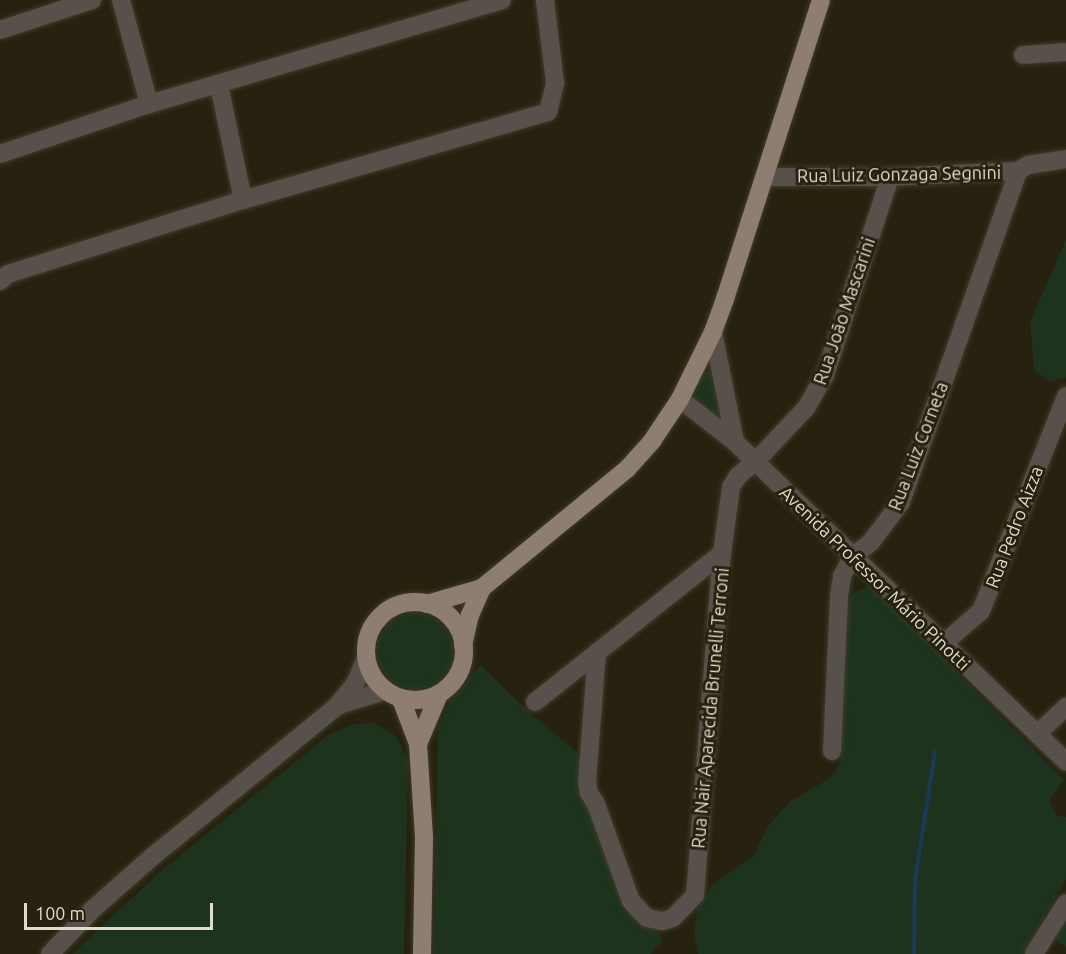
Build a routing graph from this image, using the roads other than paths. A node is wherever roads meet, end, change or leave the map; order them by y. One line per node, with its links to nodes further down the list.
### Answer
1 (92, 0): 6 (street)
2 (121, 0): 10 (street)
3 (502, 0): 9 (street)
4 (545, 0): 16 (street)
5 (820, 1): 14 (main road)
6 (0, 30)
7 (1066, 52): 8 (street)
8 (1023, 55)
9 (219, 85): 10 (street); 16 (street)
10 (149, 104): 11 (street)
11 (0, 154)
12 (1066, 159): 13 (street, Rua Luiz Gonzaga Segnini)
13 (1018, 171): 15 (street, Rua Luiz Gonzaga Segnini); 24 (street, Rua Luiz Corneta)
14 (766, 177): 15 (street, Rua Luiz Gonzaga Segnini); 18 (main road)
15 (890, 177): 22 (street, Rua João Mascarini)
16 (243, 200): 17 (street)
17 (0, 280)
18 (713, 332): 20 (main road); 21 (street)
19 (1066, 396): 27 (street, Rua Pedro Aizza)
20 (680, 399): 21 (street, Avenida Professor Mário Pinotti); 25 (main road)
21 (735, 442): 22 (street, Avenida Professor Mário Pinotti)
22 (756, 461): 23 (street, Rua Nair Aparecida Brunelli Terroni); 24 (street, Avenida Professor Mário Pinotti)
23 (722, 553): 29 (street); 29 (street, Rua Nair Aparecida Brunelli Terroni)
24 (852, 557): 27 (street, Avenida Professor Mário Pinotti); 39 (street, Rua Luiz Corneta)
25 (482, 588): 26 (main road); 28 (main road)
26 (427, 604): 28 (main road); 30 (main road)
27 (943, 644): 37 (street, Avenida Professor Mário Pinotti)
28 (463, 645): 32 (main road)
29 (597, 652): 34 (street)
30 (366, 658): 31 (main road); 35 (street)
31 (384, 691): 33 (main road); 35 (street)
32 (439, 694): 33 (main road); 38 (main road)
33 (402, 699): 38 (main road)
34 (535, 702)
35 (337, 706): 42 (street)
36 (1066, 707): 37 (street)
37 (1037, 734): 40 (street, Avenida Professor Mário Pinotti)
38 (418, 744): 43 (main road)
39 (832, 751)
40 (1066, 762)
41 (1066, 903): 44 (street)
42 (50, 954)
43 (422, 954)
44 (1034, 954)

